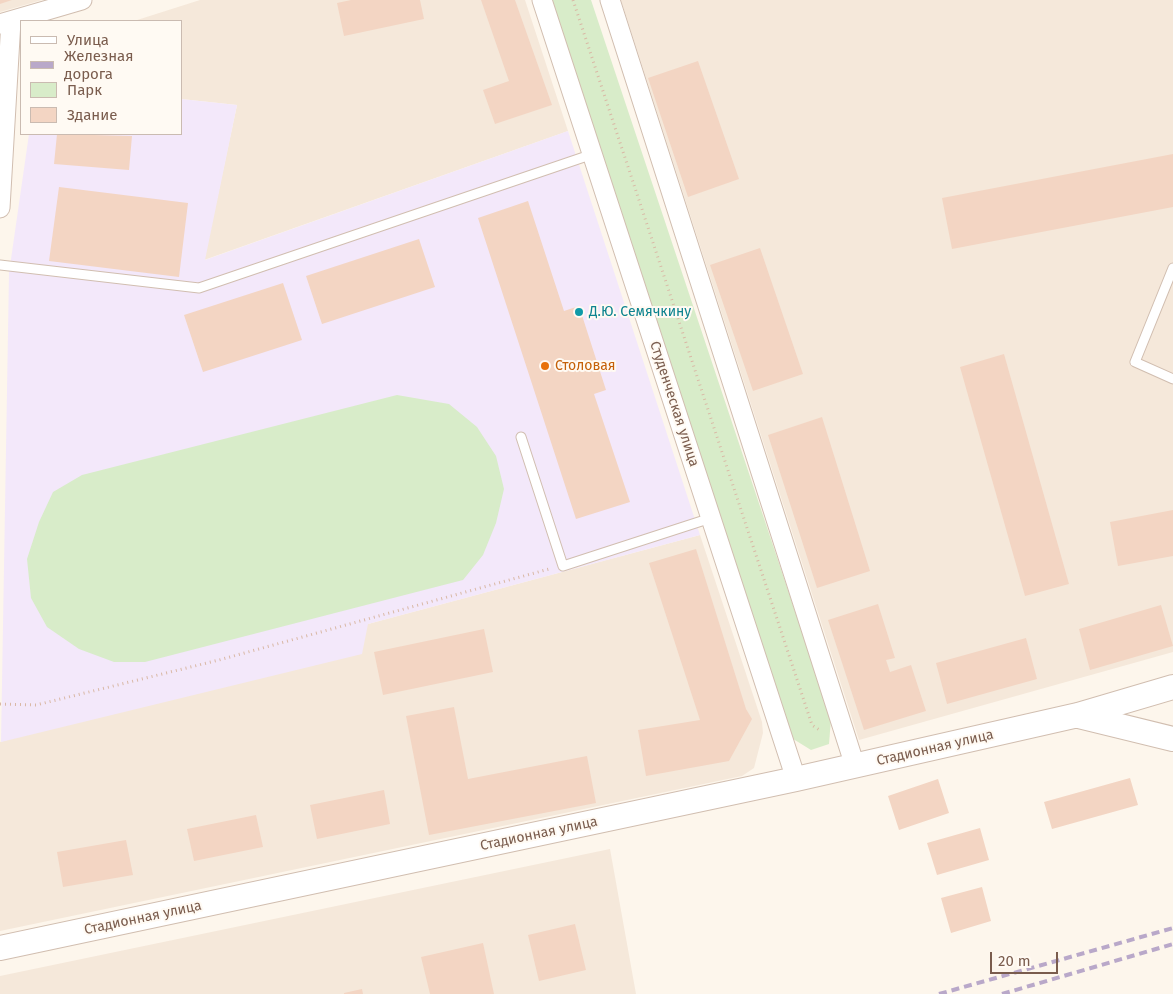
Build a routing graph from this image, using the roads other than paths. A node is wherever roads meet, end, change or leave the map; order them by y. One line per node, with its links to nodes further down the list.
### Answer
1 (82, 0): 4 (street)
2 (542, 0): 5 (street, Студенческая улица)
3 (610, 0): 15 (street)
4 (6, 22): 6 (street)
5 (593, 154): 7 (lane); 11 (street, Студенческая улица)
6 (0, 208)
7 (0, 265)
8 (1173, 268): 9 (lane)
9 (1173, 379)
10 (521, 438): 11 (lane)
11 (711, 518): 16 (street, Студенческая улица)
12 (1173, 687): 13 (street, Стадионная улица)
13 (1078, 715): 14 (street, Стадионная улица); 15 (street, Стадионная улица)
14 (1173, 739)
15 (855, 766): 16 (street, Стадионная улица)
16 (796, 779): 17 (street, Стадионная улица)
17 (0, 948)

